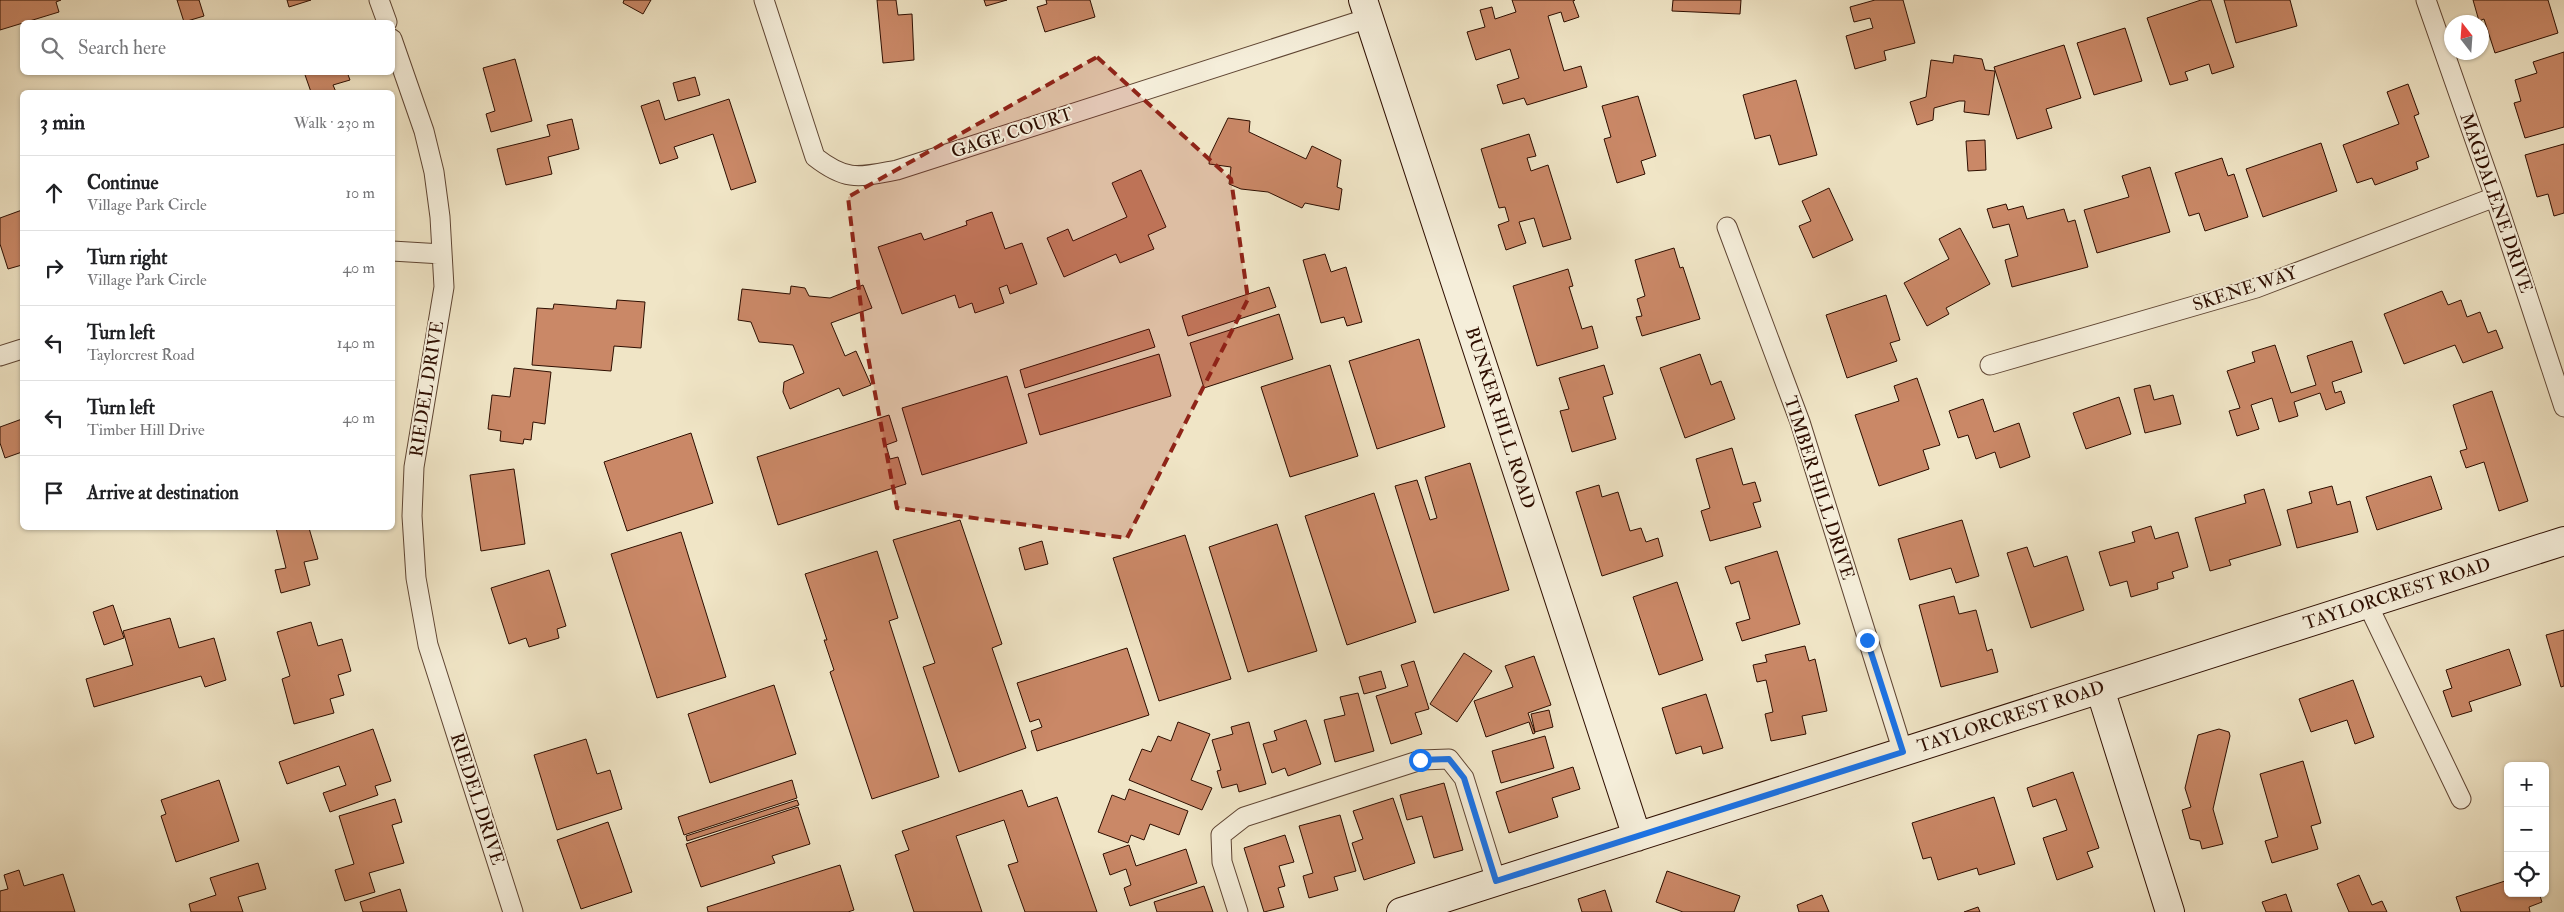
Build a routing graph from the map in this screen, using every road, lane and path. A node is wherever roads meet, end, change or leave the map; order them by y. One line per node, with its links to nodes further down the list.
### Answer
1 (379, 0): 5 (street)
2 (764, 0): 4 (street, GAGE COURT)
3 (2426, 0): 7 (street, MAGDALENE DRIVE)
4 (1366, 9): 20 (street, BUNKER HILL ROAD)
5 (386, 20)
6 (395, 49): 10 (street, RIEDEL DRIVE)
7 (2495, 197): 13 (street, SKENE WAY); 14 (street, MAGDALENE DRIVE)
8 (1727, 227): 18 (street, TIMBER HILL DRIVE)
9 (395, 252): 10 (street)
10 (442, 254): 22 (street, RIEDEL DRIVE)
11 (20, 350): 12 (street)
12 (0, 356)
13 (1990, 365)
14 (2564, 408)
15 (2564, 540): 16 (street, TAYLORCREST ROAD)
16 (2367, 604): 17 (street, TAYLORCREST ROAD); 19 (street)
17 (2100, 689): 18 (street, TAYLORCREST ROAD); 25 (street)
18 (1903, 752): 20 (street, TAYLORCREST ROAD)
19 (2461, 799)
20 (1637, 837): 21 (street, TAYLORCREST ROAD)
21 (1496, 881): 23 (street); 24 (street, TAYLORCREST ROAD)
22 (512, 912)
23 (1238, 912)
24 (1401, 912)
25 (2170, 912)

